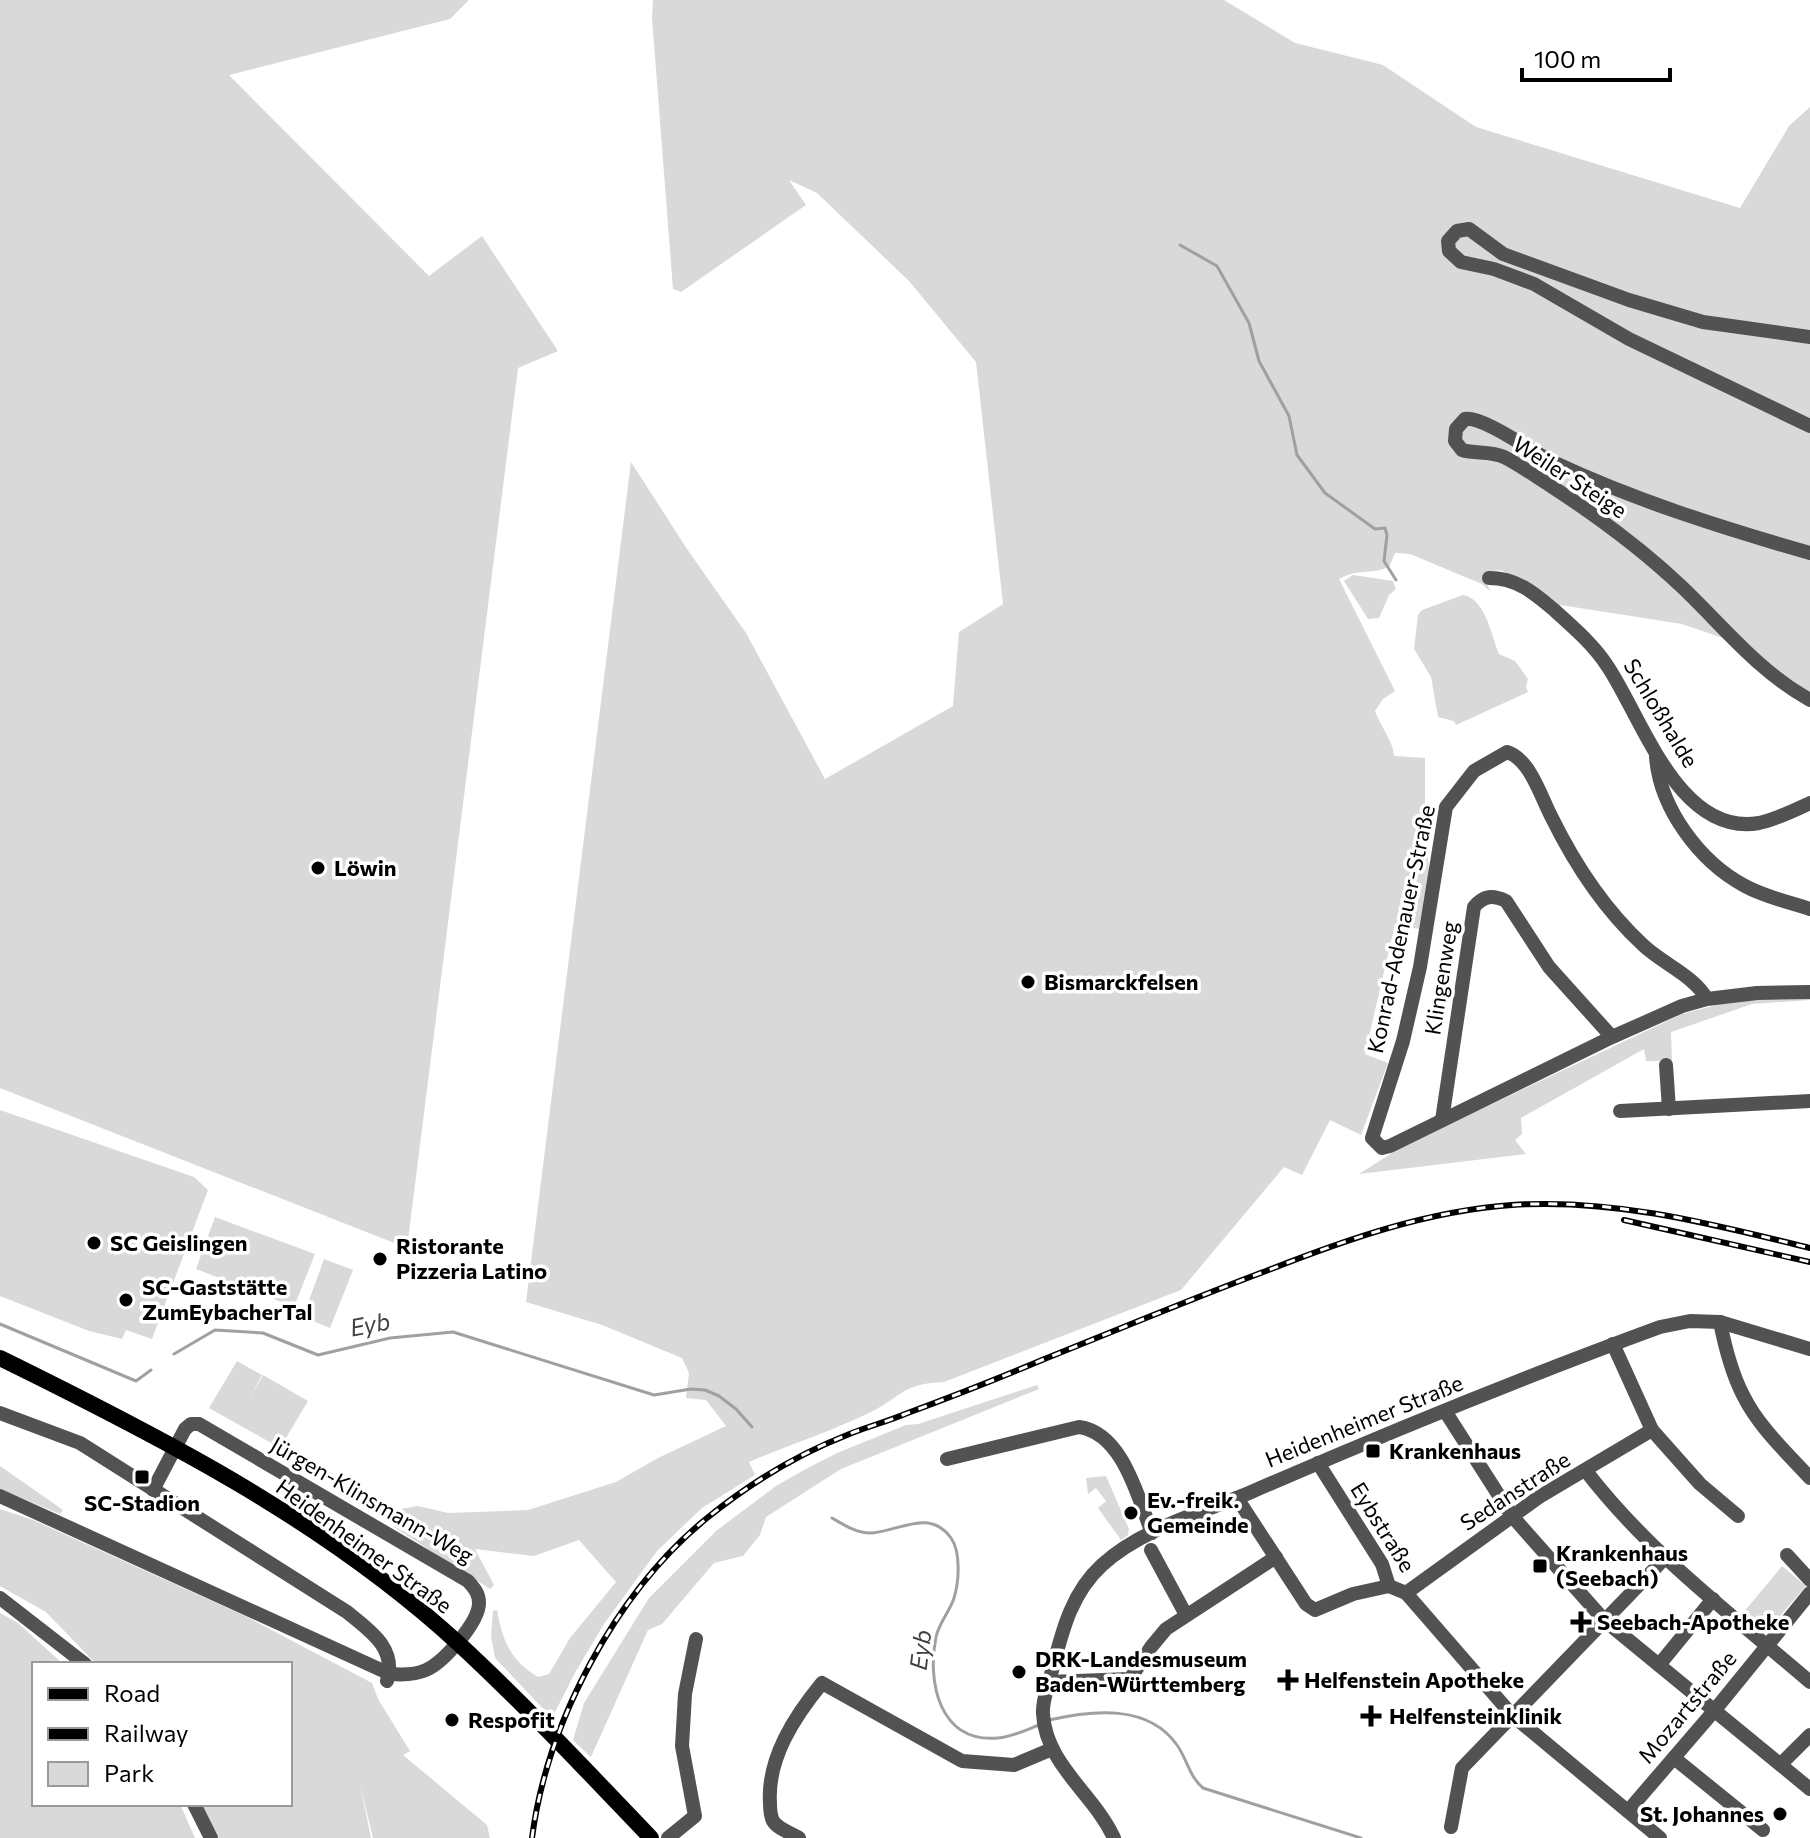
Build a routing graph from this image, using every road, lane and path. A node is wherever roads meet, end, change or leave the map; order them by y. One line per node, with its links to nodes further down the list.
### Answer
1 (1810, 337): 2 (street)
2 (1810, 426)
3 (1810, 553): 5 (street, Weiler Steige)
4 (1489, 578): 6 (street, Schloßhalde)
5 (1810, 700)
6 (1656, 754): 7 (street, Schloßhalde); 8 (street)
7 (1810, 803)
8 (1810, 909)
9 (1810, 992): 10 (street, Konrad-Adenauer-Straße)
10 (1707, 999): 11 (street, Konrad-Adenauer-Straße); 16 (street, Konrad-Adenauer-Straße)
11 (1612, 1037): 16 (street, Konrad-Adenauer-Straße); 16 (street, Klingenweg)
12 (1666, 1065): 14 (street)
13 (1810, 1101): 14 (street)
14 (1669, 1109): 15 (street)
15 (1620, 1111)
16 (1442, 1120)
17 (1720, 1322): 18 (street, Heidenheimer Straße); 19 (street, Heidenheimer Straße); 27 (street)
18 (1613, 1344): 21 (street, Heidenheimer Straße); 23 (street)
19 (1810, 1349)
20 (0, 1358): 47 (main road, Heidenheimer Straße)
21 (1445, 1411): 25 (street, Heidenheimer Straße); 31 (street)
22 (0, 1413): 28 (street)
23 (1652, 1430): 26 (street, Sedanstraße); 32 (street)
24 (947, 1459): 33 (street)
25 (1318, 1463): 30 (street, Heidenheimer Straße); 39 (street, Eybstraße)
26 (1586, 1471): 31 (street, Sedanstraße); 37 (street)
27 (1810, 1478)
28 (153, 1490): 47 (street, Jürgen-Klinsmann-Weg); 51 (street)
29 (0, 1496): 51 (street)
30 (1237, 1498): 33 (street, Heidenheimer Straße); 36 (street)
31 (1512, 1516): 40 (street, Sedanstraße); 45 (street)
32 (1738, 1516)
33 (1152, 1533): 52 (street, Heidenheimer Straße)
34 (1151, 1550): 44 (street)
35 (1787, 1555): 38 (street)
36 (1276, 1557): 39 (street); 44 (street)
37 (1665, 1558): 43 (street); 45 (street)
38 (1810, 1580)
39 (1389, 1586): 40 (street, Eybstraße)
40 (1406, 1593): 55 (street, Eybstraße)
41 (1810, 1593): 48 (street, Mozartstraße)
42 (0, 1598): 49 (street)
43 (1713, 1599): 48 (street); 50 (street)
44 (1186, 1615): 52 (street)
45 (1604, 1620): 50 (street); 55 (street)
46 (696, 1639): 67 (street)
47 (458, 1643): 51 (street); 66 (main road, Heidenheimer Straße)
48 (1767, 1645): 53 (street); 54 (street, Mozartstraße)
49 (82, 1662)
50 (1659, 1665): 54 (street)
51 (388, 1678)
52 (1049, 1682): 57 (street, Heidenheimer Straße)
53 (1810, 1682)
54 (1714, 1711): 58 (street, Mozartstraße); 59 (street)
55 (1512, 1715): 62 (street, Eybstraße); 63 (street)
56 (1810, 1735): 59 (street)
57 (1049, 1743): 68 (street); 69 (street, Heidenheimer Straße)
58 (1674, 1758): 62 (street, Mozartstraße); 64 (street)
59 (1781, 1764): 60 (street)
60 (1810, 1789)
61 (195, 1806): 65 (street)
62 (1628, 1811): 70 (street, Eybstraße)
63 (1451, 1827)
64 (1763, 1830)
65 (211, 1838)
66 (651, 1838)
67 (668, 1838)
68 (799, 1838)
69 (1114, 1838)
70 (1660, 1838)

